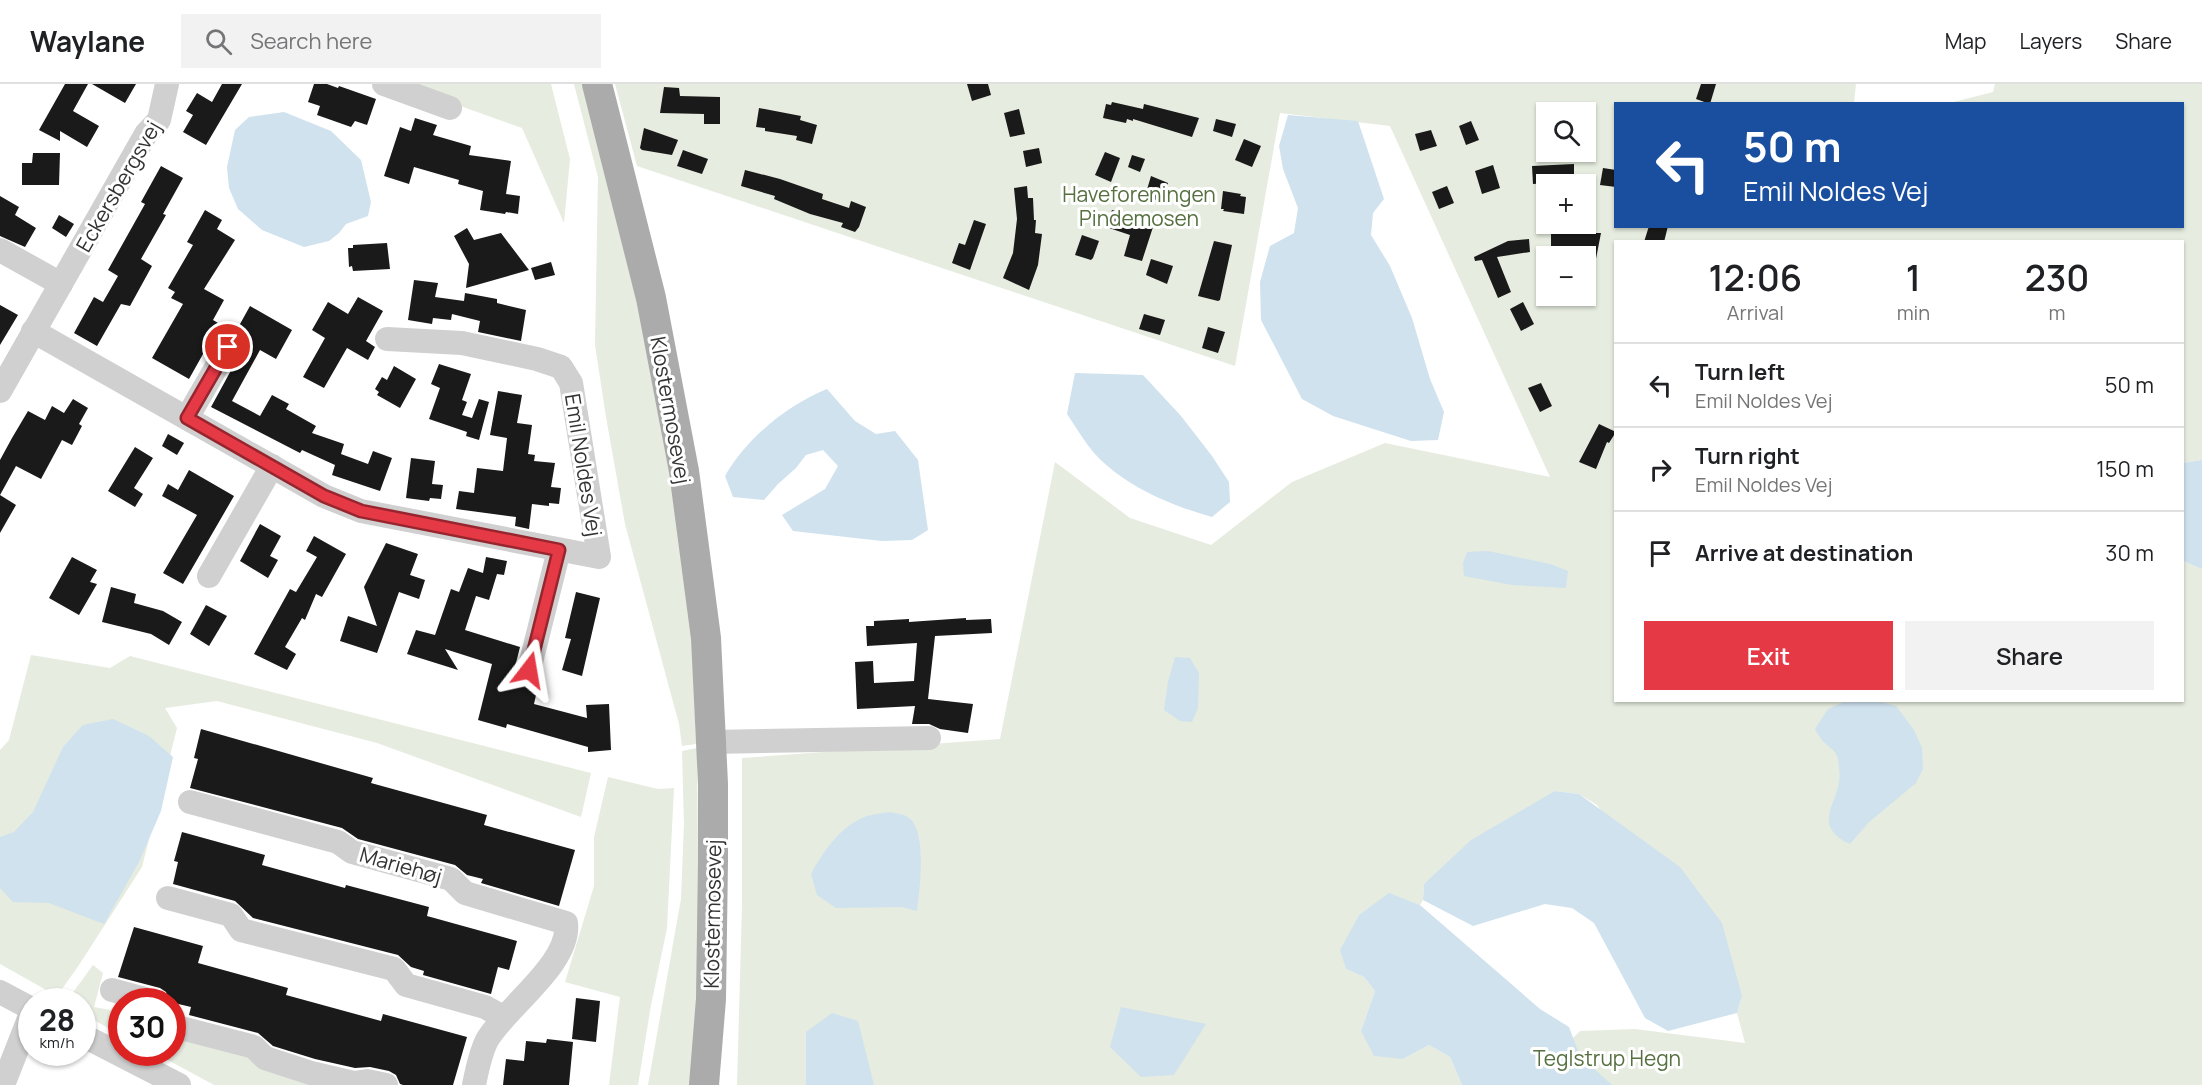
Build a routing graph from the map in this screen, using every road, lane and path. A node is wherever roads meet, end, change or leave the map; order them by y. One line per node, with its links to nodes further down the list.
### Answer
1 (167, 84): 6 (street, Eckersbergsvej)
2 (384, 84): 4 (street)
3 (597, 84): 17 (main road, Klostermosevej)
4 (450, 108)
5 (0, 250): 6 (street)
6 (61, 284): 7 (street, Eckersbergsvej)
7 (33, 331): 10 (street, Eckersbergsvej); 11 (street, Emil Noldes Vej)
8 (387, 339): 13 (street, Emil Noldes Vej)
9 (228, 347): 11 (street)
10 (0, 391)
11 (187, 418): 12 (street, Emil Noldes Vej)
12 (272, 466): 13 (street, Emil Noldes Vej); 14 (street)
13 (559, 550): 15 (street, Emil Noldes Vej)
14 (209, 576)
15 (529, 670)
16 (929, 738): 17 (street)
17 (711, 742): 30 (main road, Klostermosevej)
18 (190, 802): 22 (street, Mariehøj)
19 (168, 898): 22 (street)
20 (0, 992): 21 (street)
21 (18, 1002)
22 (503, 1017): 29 (street, Mariehøj)
23 (186, 1029): 28 (street)
24 (96, 1042): 27 (street)
25 (18, 1046): 26 (street)
26 (3, 1085)
27 (178, 1085)
28 (386, 1085)
29 (474, 1085)
30 (704, 1085)

